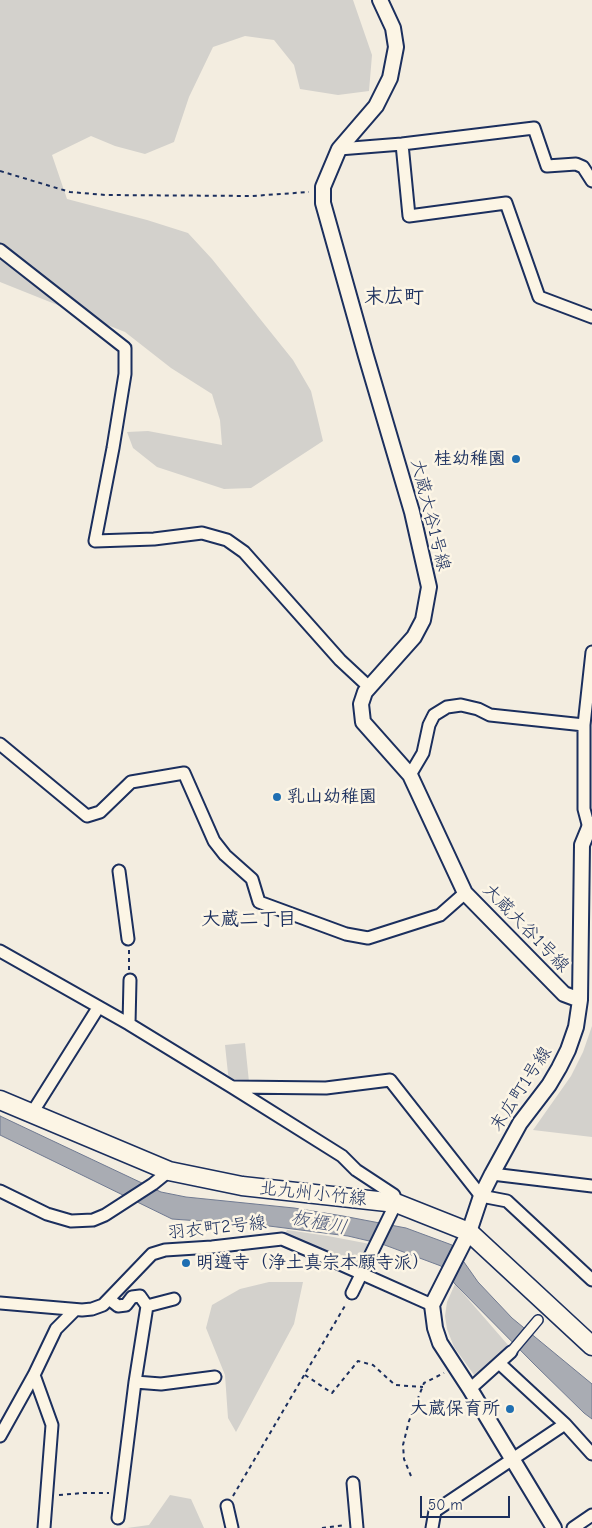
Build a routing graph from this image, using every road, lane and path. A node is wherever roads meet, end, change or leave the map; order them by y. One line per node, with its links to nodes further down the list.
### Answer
1 (380, 0): 3 (street, 大蔵大谷1号線)
2 (402, 144): 3 (street); 5 (street); 8 (street)
3 (338, 148): 6 (street, 大蔵大谷1号線)
4 (0, 172): 6 (path)
5 (592, 181)
6 (323, 187): 10 (street, 大蔵大谷1号線)
7 (0, 250): 10 (street)
8 (592, 318)
9 (592, 652): 11 (street)
10 (369, 687): 13 (street, 大蔵大谷1号線)
11 (584, 725): 13 (street); 14 (street)
12 (0, 744): 16 (street)
13 (410, 775): 16 (street, 大蔵大谷1号線)
14 (590, 826): 20 (street, 末広町1号線)
15 (119, 871): 17 (street)
16 (465, 892): 20 (street, 大蔵大谷1号線)
17 (128, 939): 19 (path)
18 (0, 951): 21 (street)
19 (130, 980): 22 (street)
20 (580, 1000): 27 (street, 末広町1号線)
21 (98, 1008): 22 (street); 25 (street)
22 (128, 1024): 23 (street)
23 (232, 1087): 30 (street); 31 (street)
24 (0, 1100): 25 (main road, 北九州小竹線)
25 (32, 1113): 26 (main road, 北九州小竹線)
26 (169, 1171): 29 (street); 31 (main road, 北九州小竹線)
27 (492, 1174): 28 (street); 30 (street, 末広町1号線)
28 (592, 1186)
29 (0, 1192)
30 (481, 1196): 32 (street, 末広町1号線); 34 (street)
31 (393, 1209): 32 (main road, 北九州小竹線); 33 (street)
32 (465, 1240): 39 (street, 末広町1号線); 43 (main road, 北九州小竹線)
33 (363, 1274): 35 (street); 36 (street, 羽衣町2号線); 39 (street, 羽衣町2号線)
34 (592, 1280)
35 (352, 1293): 47 (path)
36 (109, 1299): 40 (street); 41 (street, 羽衣町2号線)
37 (174, 1299): 40 (street)
38 (0, 1303): 41 (street, 羽衣町2号線)
39 (432, 1305): 46 (street)
40 (147, 1306): 50 (street)
41 (75, 1310): 48 (street)
42 (538, 1320): 44 (street)
43 (592, 1346)
44 (511, 1352): 45 (street)
45 (499, 1363): 52 (street); 53 (street)
46 (455, 1368): 51 (path); 52 (street)
47 (304, 1374): 51 (path); 61 (path)
48 (34, 1375): 54 (street); 60 (street)
49 (215, 1377): 50 (street)
50 (135, 1382): 59 (street)
51 (423, 1387): 57 (path)
52 (470, 1389): 56 (street)
53 (565, 1424): 55 (street); 56 (street)
54 (0, 1436)
55 (592, 1454)
56 (512, 1460): 68 (street); 69 (street)
57 (411, 1476)
58 (353, 1483): 64 (street)
59 (122, 1494): 60 (path); 63 (street)
60 (46, 1497): 65 (street)
61 (227, 1506): 66 (street)
62 (592, 1515): 70 (street)
63 (118, 1518)
64 (357, 1525): 67 (path)
65 (44, 1528)
66 (232, 1528)
67 (322, 1528)
68 (432, 1528)
69 (554, 1528)
70 (573, 1528)

